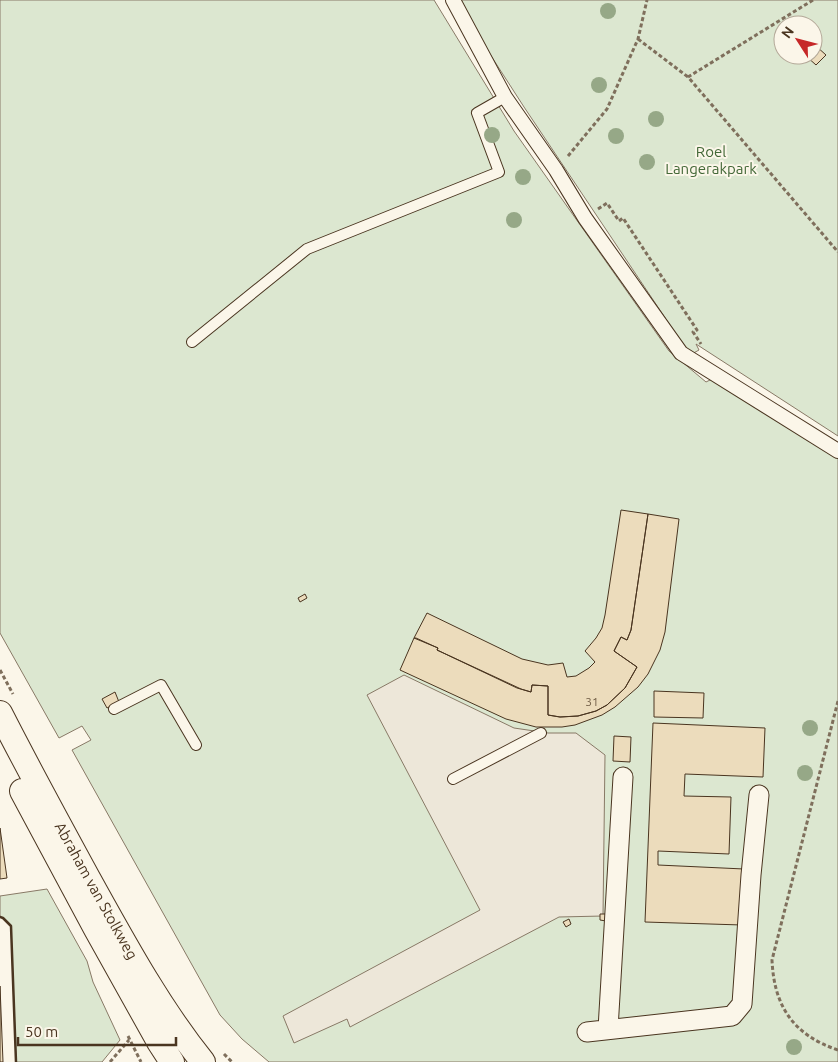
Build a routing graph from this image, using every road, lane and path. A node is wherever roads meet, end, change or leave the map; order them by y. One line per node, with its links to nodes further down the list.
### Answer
1 (454, 0): 6 (street)
2 (647, 0): 4 (path)
3 (813, 0): 5 (path)
4 (638, 39): 5 (path); 7 (path)
5 (688, 76): 9 (path)
6 (505, 97): 7 (street); 10 (lane)
7 (556, 170): 8 (street)
8 (585, 218): 11 (path); 12 (street)
9 (838, 252)
10 (192, 342)
11 (703, 348)
12 (838, 450)
13 (838, 701): 25 (path)
14 (114, 709): 17 (lane)
15 (0, 713): 28 (street, Abraham van Stolkweg)
16 (541, 733): 20 (lane)
17 (196, 745)
18 (0, 750): 27 (street, Abraham van Stolkweg)
19 (624, 777): 22 (street)
20 (453, 779)
21 (759, 795): 22 (street)
22 (613, 1029): 23 (street)
23 (587, 1032)
24 (130, 1039): 26 (path)
25 (838, 1050)
26 (110, 1062)
27 (172, 1062)
28 (203, 1062)

